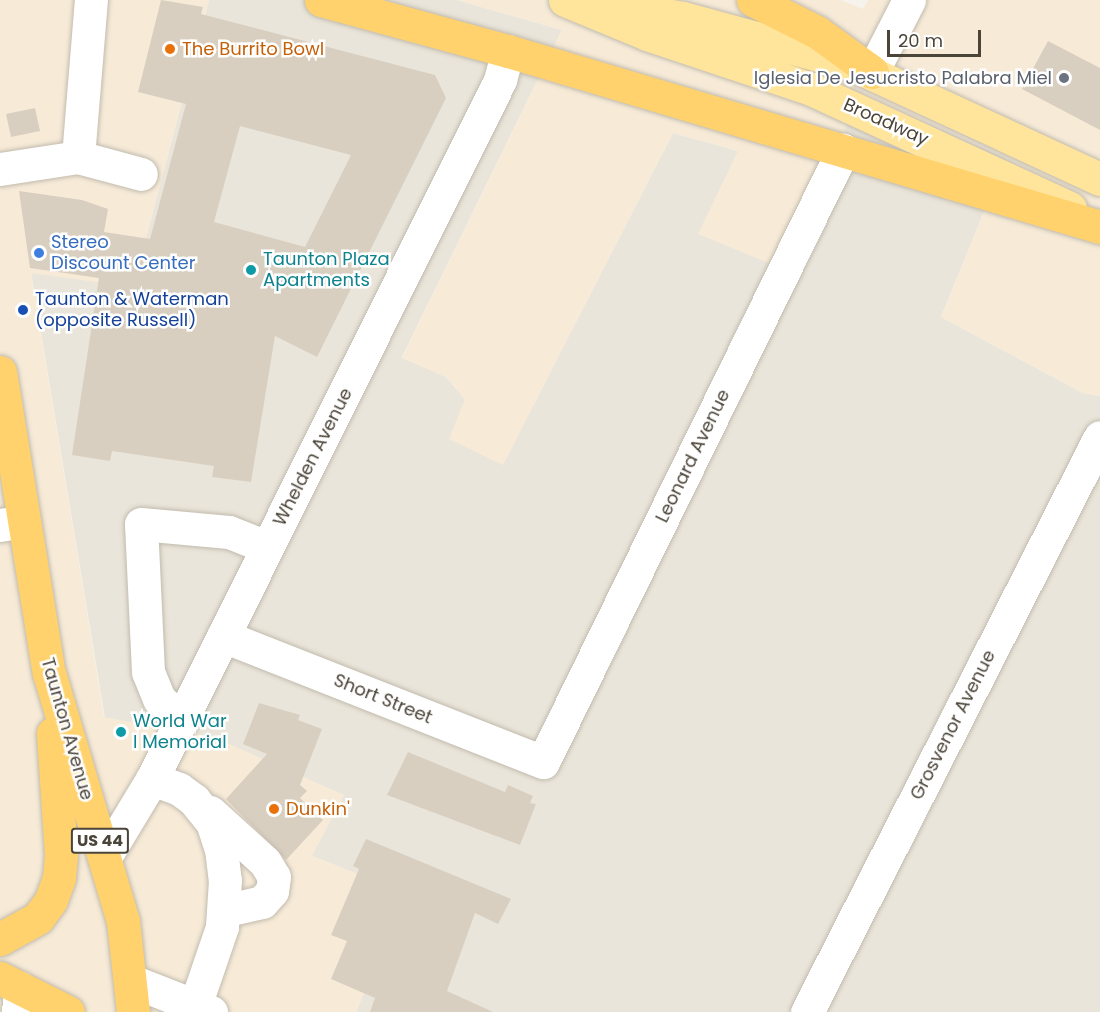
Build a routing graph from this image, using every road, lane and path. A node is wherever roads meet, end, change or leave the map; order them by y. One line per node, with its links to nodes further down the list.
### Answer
1 (91, 0): 9 (street)
2 (321, 0): 6 (highway)
3 (566, 0): 7 (main road, Broadway); 13 (main road, Broadway)
4 (753, 0): 7 (highway)
5 (909, 0): 7 (street)
6 (508, 51): 8 (highway); 18 (street, Whelden Avenue)
7 (872, 72): 12 (main road, Broadway)
8 (843, 150): 13 (highway); 22 (street, Leonard Avenue)
9 (78, 157): 10 (street); 11 (street)
10 (0, 169)
11 (141, 174)
12 (1100, 179)
13 (1100, 225)
14 (0, 372): 15 (highway, Taunton Avenue / US 44)
15 (4, 421): 17 (highway, Taunton Avenue / US 44)
16 (1100, 437): 32 (street, Grosvenor Avenue)
17 (12, 523): 20 (highway, Taunton Avenue / US 44)
18 (267, 547): 19 (street, Whelden Avenue); 21 (street)
19 (223, 636): 21 (street, Whelden Avenue); 22 (street, Short Street)
20 (49, 673): 25 (highway, Taunton Avenue / US 44); 27 (highway)
21 (181, 720): 23 (street, Whelden Avenue)
22 (543, 762)
23 (152, 779): 24 (street); 25 (street, Whelden Avenue)
24 (194, 800): 26 (street); 26 (street)
25 (105, 857): 29 (highway, Taunton Avenue / US 44)
26 (224, 911): 30 (street)
27 (0, 939)
28 (13, 993): 31 (highway)
29 (132, 996): 30 (street)
30 (203, 1009)
31 (68, 1012)
32 (807, 1012)

